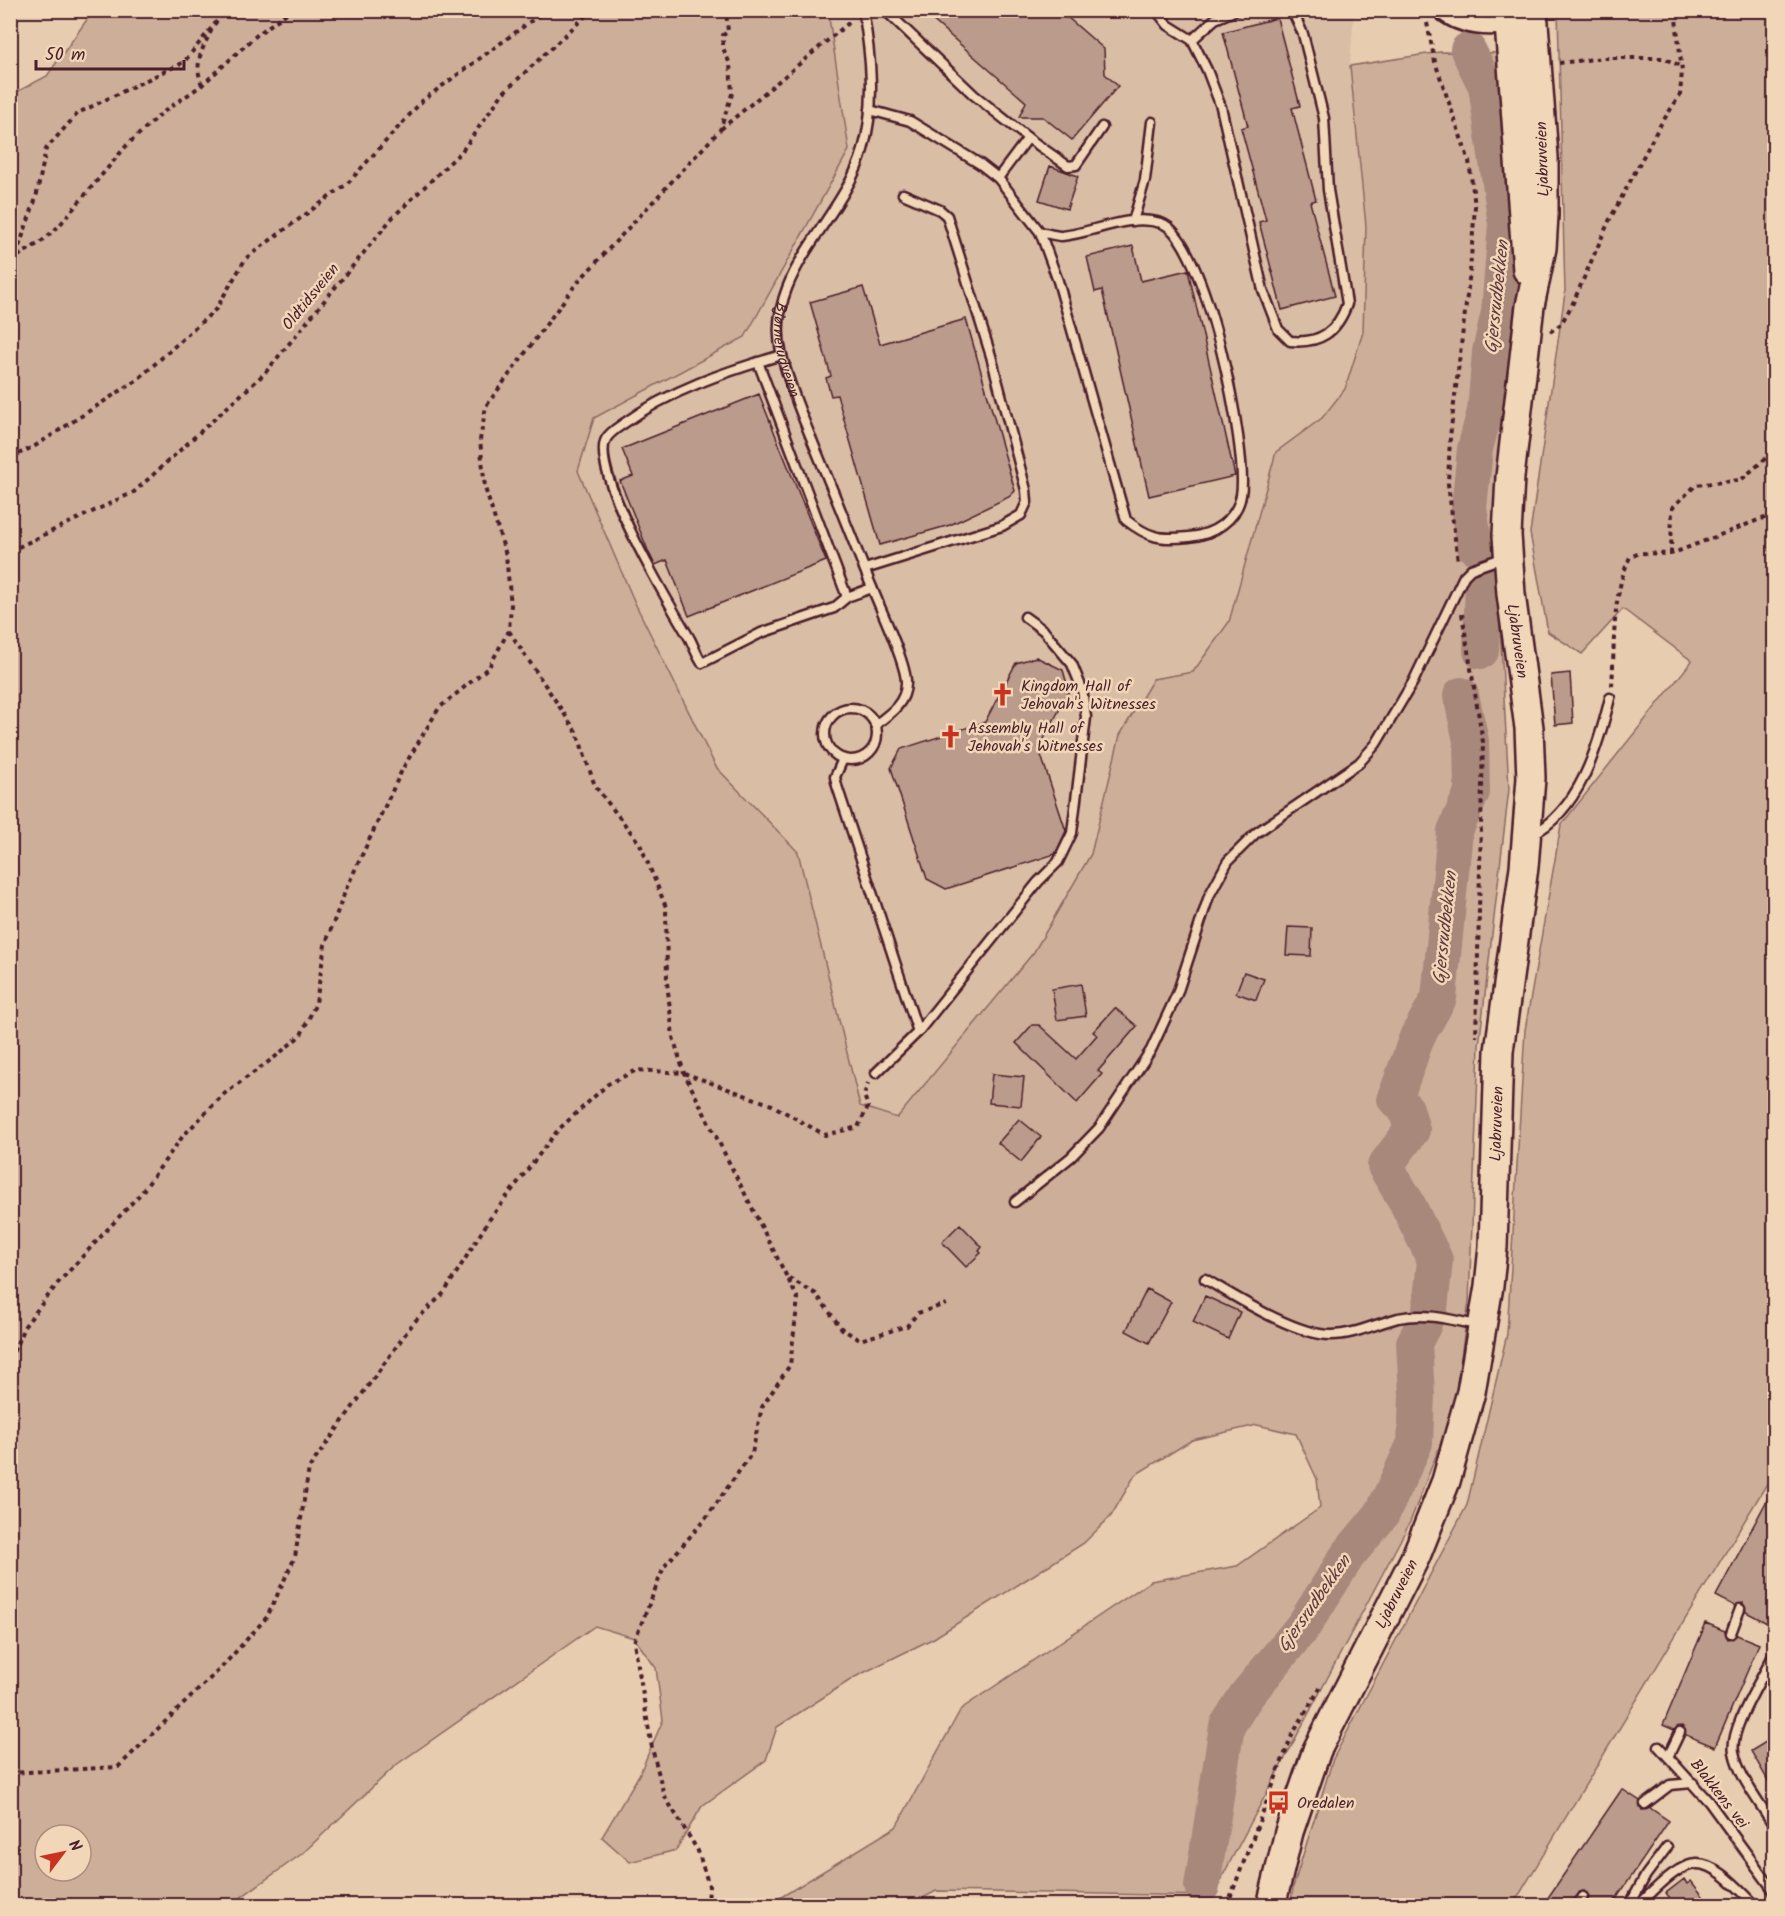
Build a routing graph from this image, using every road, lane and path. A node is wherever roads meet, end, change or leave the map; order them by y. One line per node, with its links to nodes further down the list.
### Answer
1 (226, 10): 15 (path)
2 (291, 10): 20 (path)
3 (546, 10): 38 (path)
4 (592, 10): 40 (path, Oldtidsveien)
5 (726, 10): 24 (path)
6 (863, 10): 21 (lane, Bjørnerudveien)
7 (885, 10): 25 (lane)
8 (1156, 10): 17 (lane)
9 (1236, 10): 17 (lane)
10 (1292, 10): 17 (lane)
11 (1441, 10): 13 (street)
12 (1675, 10): 19 (path)
13 (1523, 14): 18 (main road, Ljabruveien); 33 (main road, Ljabruveien)
14 (855, 18): 24 (path)
15 (217, 21): 20 (path); 30 (path)
16 (1427, 23): 44 (path)
17 (1192, 40)
18 (1538, 59): 19 (path); 33 (main road, Ljabruveien)
19 (1681, 66): 34 (path)
20 (202, 85): 30 (path)
21 (870, 110): 26 (lane); 35 (lane, Bjørnerudveien)
22 (1152, 122): 28 (lane)
23 (1102, 127): 25 (lane)
24 (720, 130): 48 (path)
25 (1028, 138): 26 (lane)
26 (998, 178): 29 (lane)
27 (903, 194): 43 (lane)
28 (1133, 221): 29 (lane); 29 (lane)
29 (1040, 232)
30 (15, 258): 31 (path); 32 (path)
31 (10, 261)
32 (10, 272)
33 (1530, 306): 34 (main road, Ljabruveien)
34 (1527, 341): 42 (main road, Ljabruveien)
35 (782, 355): 36 (lane); 43 (lane, Bjørnerudveien)
36 (758, 362): 46 (lane); 46 (lane)
37 (1774, 451): 41 (path)
38 (10, 458)
39 (1774, 516): 41 (path)
40 (10, 551)
41 (1671, 554): 49 (path)
42 (1508, 557): 44 (lane); 52 (main road, Ljabruveien)
43 (865, 569): 45 (lane, Bjørnerudveien)
44 (1460, 584): 54 (path); 57 (lane)
45 (872, 588): 46 (lane); 50 (lane, Bjørnerudveien)
46 (847, 597)
47 (1024, 617): 53 (lane)
48 (509, 630): 56 (path); 62 (path)
49 (1611, 698): 52 (lane)
50 (875, 725): 51 (lane); 51 (lane)
51 (843, 759): 53 (lane)
52 (1527, 837): 61 (main road, Ljabruveien)
53 (918, 1032): 55 (lane)
54 (1475, 1049)
55 (876, 1072): 56 (path)
56 (684, 1073): 58 (path); 72 (path)
57 (1015, 1202)
58 (788, 1276): 60 (path); 79 (path)
59 (1204, 1279): 61 (lane)
60 (946, 1304)
61 (1484, 1326): 81 (main road, Ljabruveien)
62 (10, 1360)
63 (1740, 1609): 64 (lane)
64 (1731, 1633)
65 (1774, 1653): 75 (lane, Blakkens vei)
66 (1322, 1685): 70 (path)
67 (1680, 1732): 69 (lane)
68 (1659, 1747): 69 (lane, Blakkens vei)
69 (1669, 1755): 73 (lane, Blakkens vei)
70 (1279, 1765): 71 (path); 80 (path)
71 (1285, 1767)
72 (10, 1773)
73 (1693, 1783): 74 (lane); 77 (lane, Blakkens vei)
74 (1645, 1804)
75 (1774, 1826)
76 (1667, 1847): 83 (lane)
77 (1774, 1891)
78 (1583, 1897): 82 (lane)
79 (708, 1905)
80 (1227, 1905)
81 (1270, 1905)
82 (1575, 1905)
83 (1629, 1905)
84 (1638, 1905): 85 (lane)
85 (1756, 1905)

